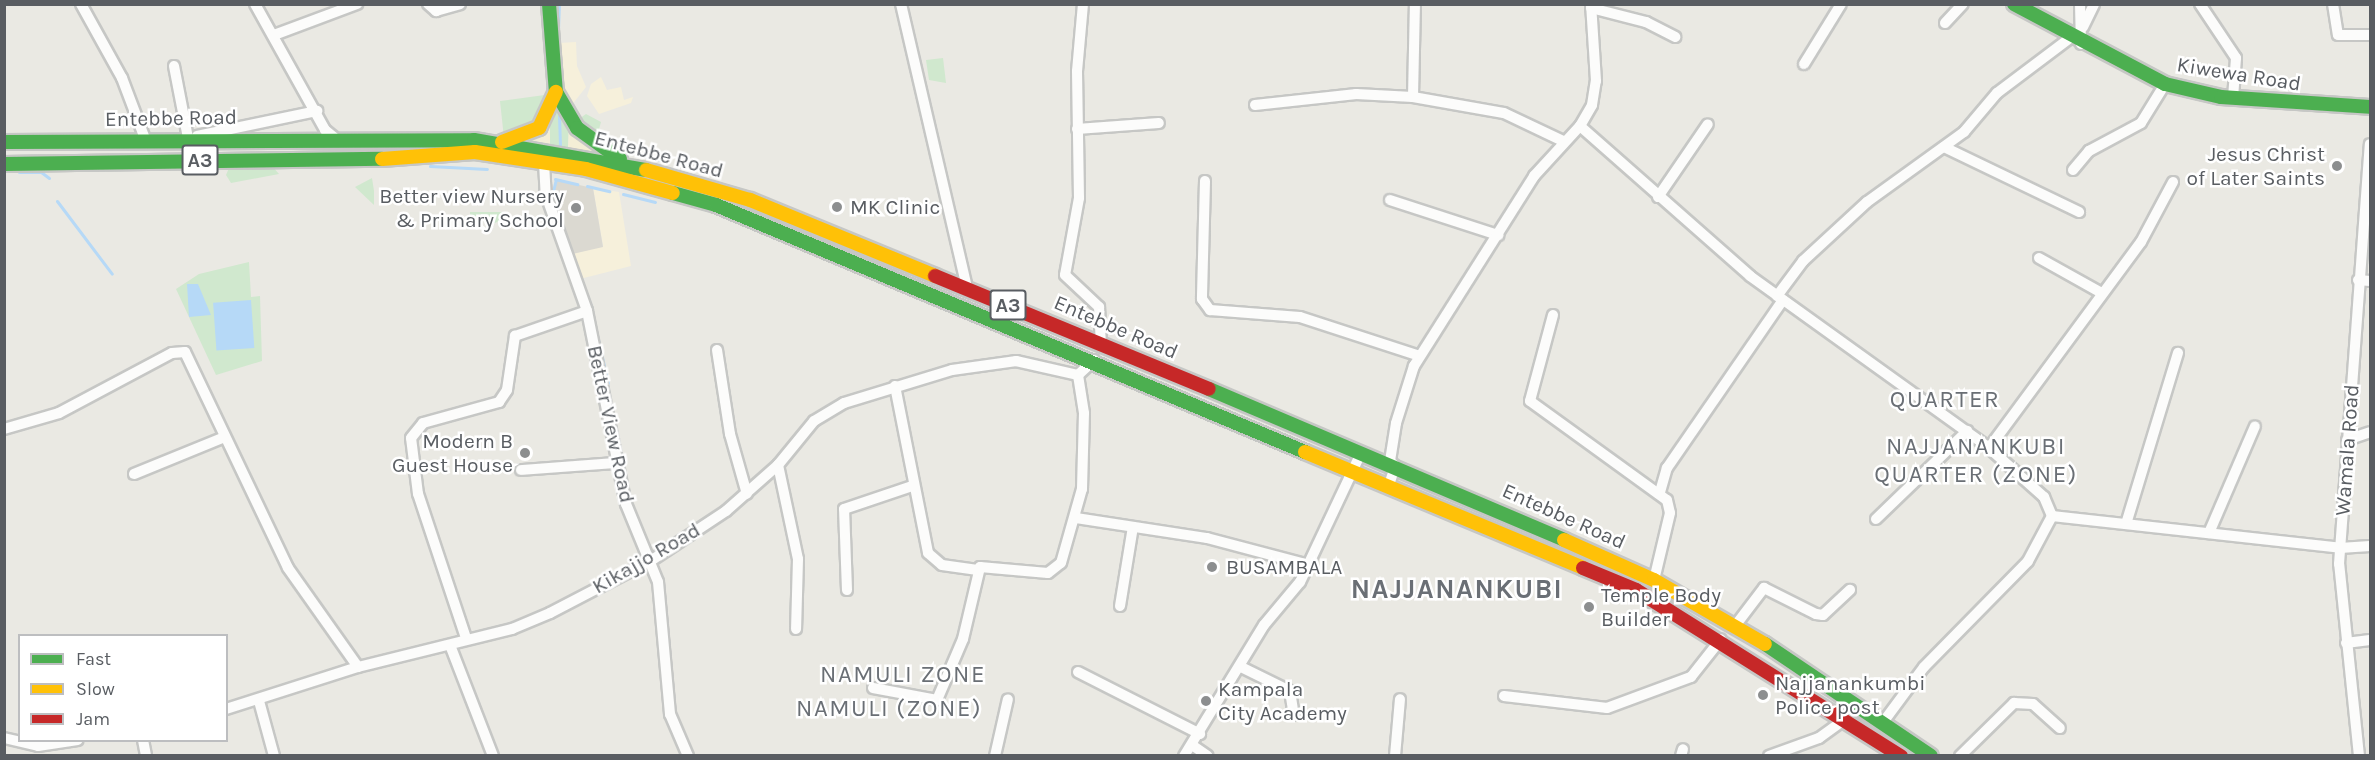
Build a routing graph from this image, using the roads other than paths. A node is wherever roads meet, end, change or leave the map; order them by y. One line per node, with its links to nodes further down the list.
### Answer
1 (81, 4): 38 (street)
2 (255, 4): 19 (street)
3 (357, 4): 19 (street)
4 (428, 4): 5 (street)
5 (460, 4)
6 (549, 4): 26 (main road)
7 (901, 4): 58 (street)
8 (1083, 4): 35 (street)
9 (1415, 4): 27 (street)
10 (1841, 4): 23 (street)
11 (1963, 4): 18 (street)
12 (2014, 4): 22 (main road, Kiwewa Road)
13 (2080, 4): 22 (street)
14 (2094, 4): 22 (street)
15 (2200, 4): 28 (street)
16 (2333, 4): 20 (street)
17 (1591, 6): 21 (street); 34 (street)
18 (1945, 23)
19 (274, 35): 31 (street)
20 (2370, 36)
21 (1675, 37)
22 (2078, 37): 25 (main road, Kiwewa Road); 44 (street)
23 (1804, 64)
24 (174, 66): 36 (street)
25 (2165, 84): 28 (main road, Kiwewa Road); 48 (street)
26 (556, 92): 42 (main road); 47 (main road)
27 (1413, 97): 29 (street); 40 (street)
28 (2233, 98): 30 (main road, Kiwewa Road)
29 (1255, 105)
30 (2370, 107)
31 (317, 111): 36 (street); 37 (street)
32 (1159, 123): 35 (street)
33 (1708, 124): 51 (street)
34 (1580, 126): 40 (street); 51 (street)
35 (1077, 129): 63 (street)
36 (188, 138): 39 (street)
37 (335, 138): 39 (main road, Entebbe Road / A3); 42 (main road, Entebbe Road / A3)
38 (145, 139): 39 (main road, Entebbe Road / A3); 41 (main road, Entebbe Road / A3)
39 (170, 139)
40 (1563, 141): 54 (street)
41 (4, 142)
42 (497, 143): 47 (main road, Entebbe Road / A3)
43 (2370, 144): 56 (street, Wamala Road)
44 (1944, 147): 53 (street); 60 (street)
45 (544, 162): 46 (main road, Entebbe Road / A3); 61 (street, Better View Road); 67 (main road, Entebbe Road / A3)
46 (4, 164)
47 (642, 168): 58 (main road, Entebbe Road / A3)
48 (2073, 170)
49 (1205, 181): 66 (street)
50 (2174, 182): 59 (street)
51 (1658, 197): 60 (street)
52 (1390, 200): 54 (street)
53 (2079, 212)
54 (1498, 235): 66 (street)
55 (2039, 258): 59 (street)
56 (2358, 280): 57 (street); 75 (street, Wamala Road)
57 (2370, 281)
58 (967, 287): 63 (main road, Entebbe Road / A3)
59 (2102, 293): 76 (street)
60 (1780, 298): 72 (street); 86 (street)
61 (587, 311): 78 (street, Better View Road); 105 (street)
62 (1553, 315): 86 (street)
63 (1101, 344): 77 (main road, Entebbe Road / A3)
64 (717, 350): 87 (street)
65 (2178, 353): 91 (street)
66 (1420, 356): 80 (street)
67 (1094, 360): 68 (street); 82 (main road, Entebbe Road / A3)
68 (1073, 373): 69 (street, Kikajjo Road); 89 (street)
69 (895, 386): 79 (street, Kikajjo Road); 85 (street)
70 (2255, 426): 93 (street)
71 (4, 429): 74 (street)
72 (1967, 431): 76 (street); 90 (street)
73 (2370, 432): 75 (street)
74 (222, 438): 83 (street); 110 (street)
75 (2347, 440): 95 (street, Wamala Road)
76 (1989, 448): 88 (street)
77 (1361, 453): 80 (main road, Entebbe Road / A3); 82 (street)
78 (617, 463): 81 (street); 96 (street, Better View Road)
79 (778, 465): 87 (street, Kikajjo Road); 104 (street)
80 (1395, 466): 84 (street); 99 (main road, Entebbe Road / A3)
81 (521, 470)
82 (1353, 470): 84 (main road, Entebbe Road / A3); 97 (street)
83 (134, 474)
84 (1389, 485): 106 (main road, Entebbe Road / A3)
85 (912, 486): 98 (street); 100 (street)
86 (1660, 492): 99 (street)
87 (747, 494): 96 (street, Kikajjo Road)
88 (2052, 516): 91 (street); 121 (street)
89 (1076, 518): 92 (street); 98 (street)
90 (1876, 519)
91 (2126, 524): 93 (street)
92 (1133, 527): 97 (street); 102 (street)
93 (2209, 533): 95 (street)
94 (2370, 546): 95 (street)
95 (2340, 548): 108 (street, Wamala Road)
96 (652, 560): 105 (street, Kikajjo Road); 129 (street, Better View Road)
97 (1309, 565): 111 (street)
98 (978, 570): 113 (street)
99 (1654, 580): 103 (main road, Entebbe Road / A3)
100 (847, 590)
101 (1850, 590): 103 (street)
102 (1120, 606)
103 (1735, 626): 121 (main road, Entebbe Road / A3)
104 (795, 629)
105 (466, 638): 109 (street, Kikajjo Road)
106 (1721, 639): 114 (street); 120 (main road, Entebbe Road / A3)
107 (2370, 640): 108 (street)
108 (2346, 643): 138 (street, Wamala Road)
109 (450, 645): 110 (street, Kikajjo Road); 128 (street)
110 (358, 667): 117 (street, Kikajjo Road)
111 (1241, 667): 119 (street); 123 (street)
112 (1078, 672): 123 (street)
113 (873, 688)
114 (1504, 696)
115 (1008, 699): 130 (street)
116 (1400, 699): 133 (street)
117 (259, 701): 118 (street, Kikajjo Road); 127 (street)
118 (228, 709)
119 (1294, 715)
120 (1845, 719): 134 (street); 135 (main road, Entebbe Road / A3)
121 (1884, 721): 136 (main road, Entebbe Road / A3)
122 (2060, 728): 137 (street)
123 (1200, 734): 126 (street)
124 (21, 742): 125 (street)
125 (70, 742)
126 (1192, 745): 131 (street); 132 (street)
127 (274, 756)
128 (493, 756)
129 (688, 756)
130 (995, 756)
131 (1184, 756)
132 (1208, 756)
133 (1395, 756)
134 (1769, 756)
135 (1901, 756)
136 (1931, 756)
137 (1960, 756)
138 (2359, 756)

